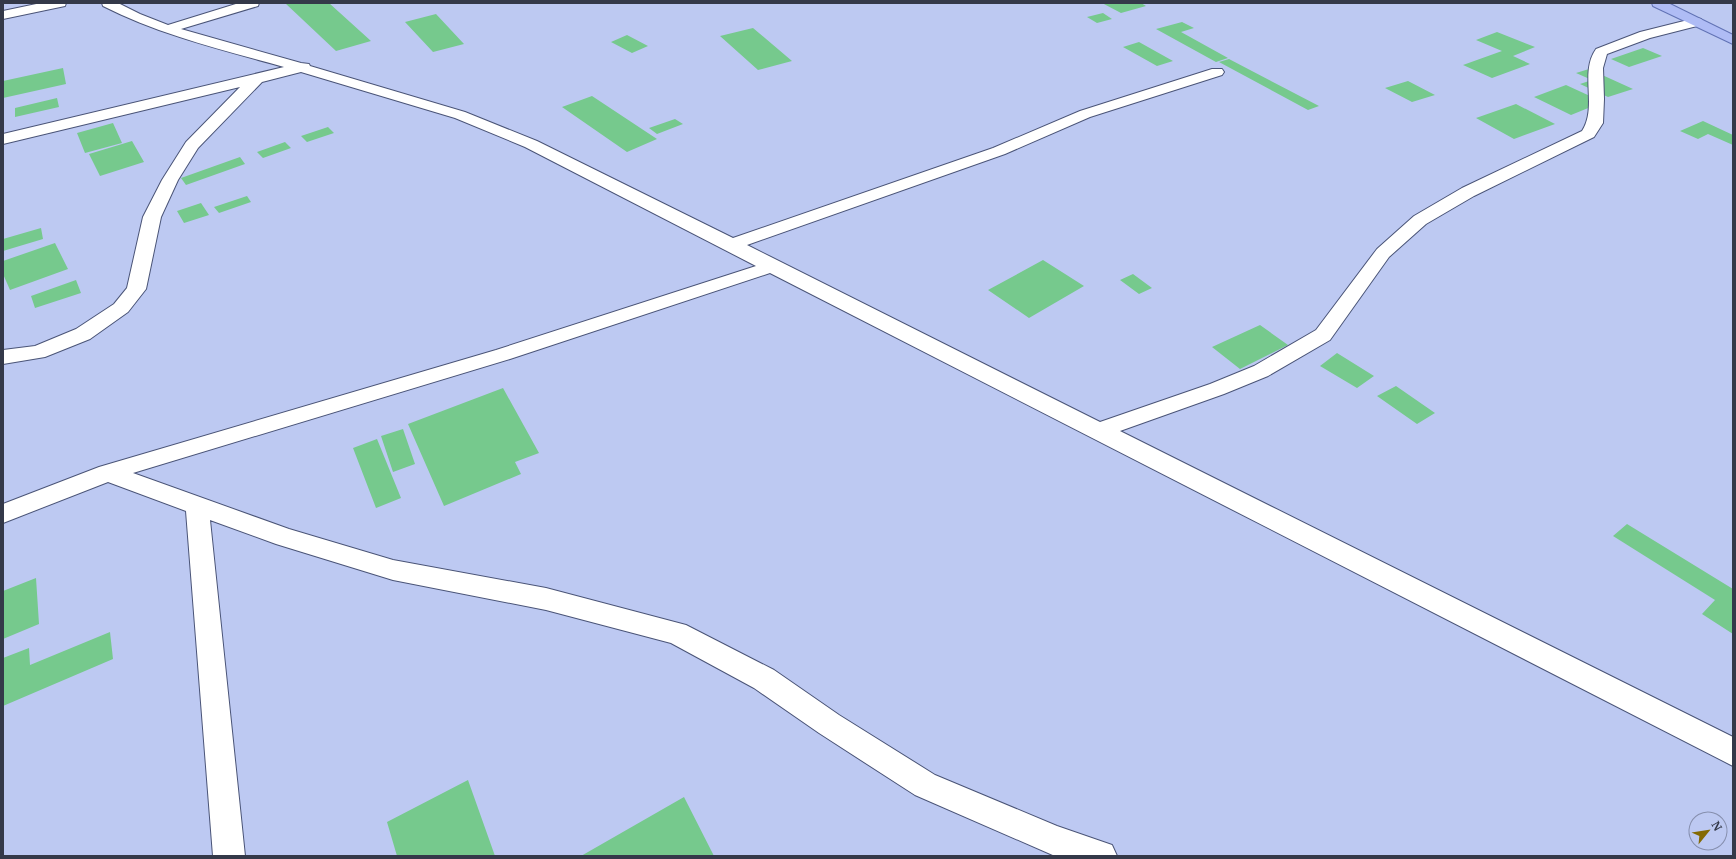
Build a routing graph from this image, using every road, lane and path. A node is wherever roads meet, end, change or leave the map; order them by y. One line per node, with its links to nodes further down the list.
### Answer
1 (60, 3): 5 (street)
2 (108, 3): 7 (street)
3 (253, 3): 7 (street)
4 (1658, 3): 6 (main road)
5 (3, 15)
6 (1696, 22): 8 (main road); 16 (street)
7 (167, 29): 9 (street)
8 (1733, 40)
9 (304, 67): 11 (street); 13 (street)
10 (1217, 72): 13 (street)
11 (256, 79): 12 (street); 15 (street)
12 (3, 138)
13 (731, 245): 14 (street)
14 (773, 266): 16 (street); 17 (street)
15 (3, 357)
16 (1100, 430): 20 (street)
17 (107, 473): 18 (street); 19 (street)
18 (197, 505): 21 (street); 22 (street)
19 (3, 514)
20 (1733, 752)
21 (229, 856)
22 (1101, 856)

